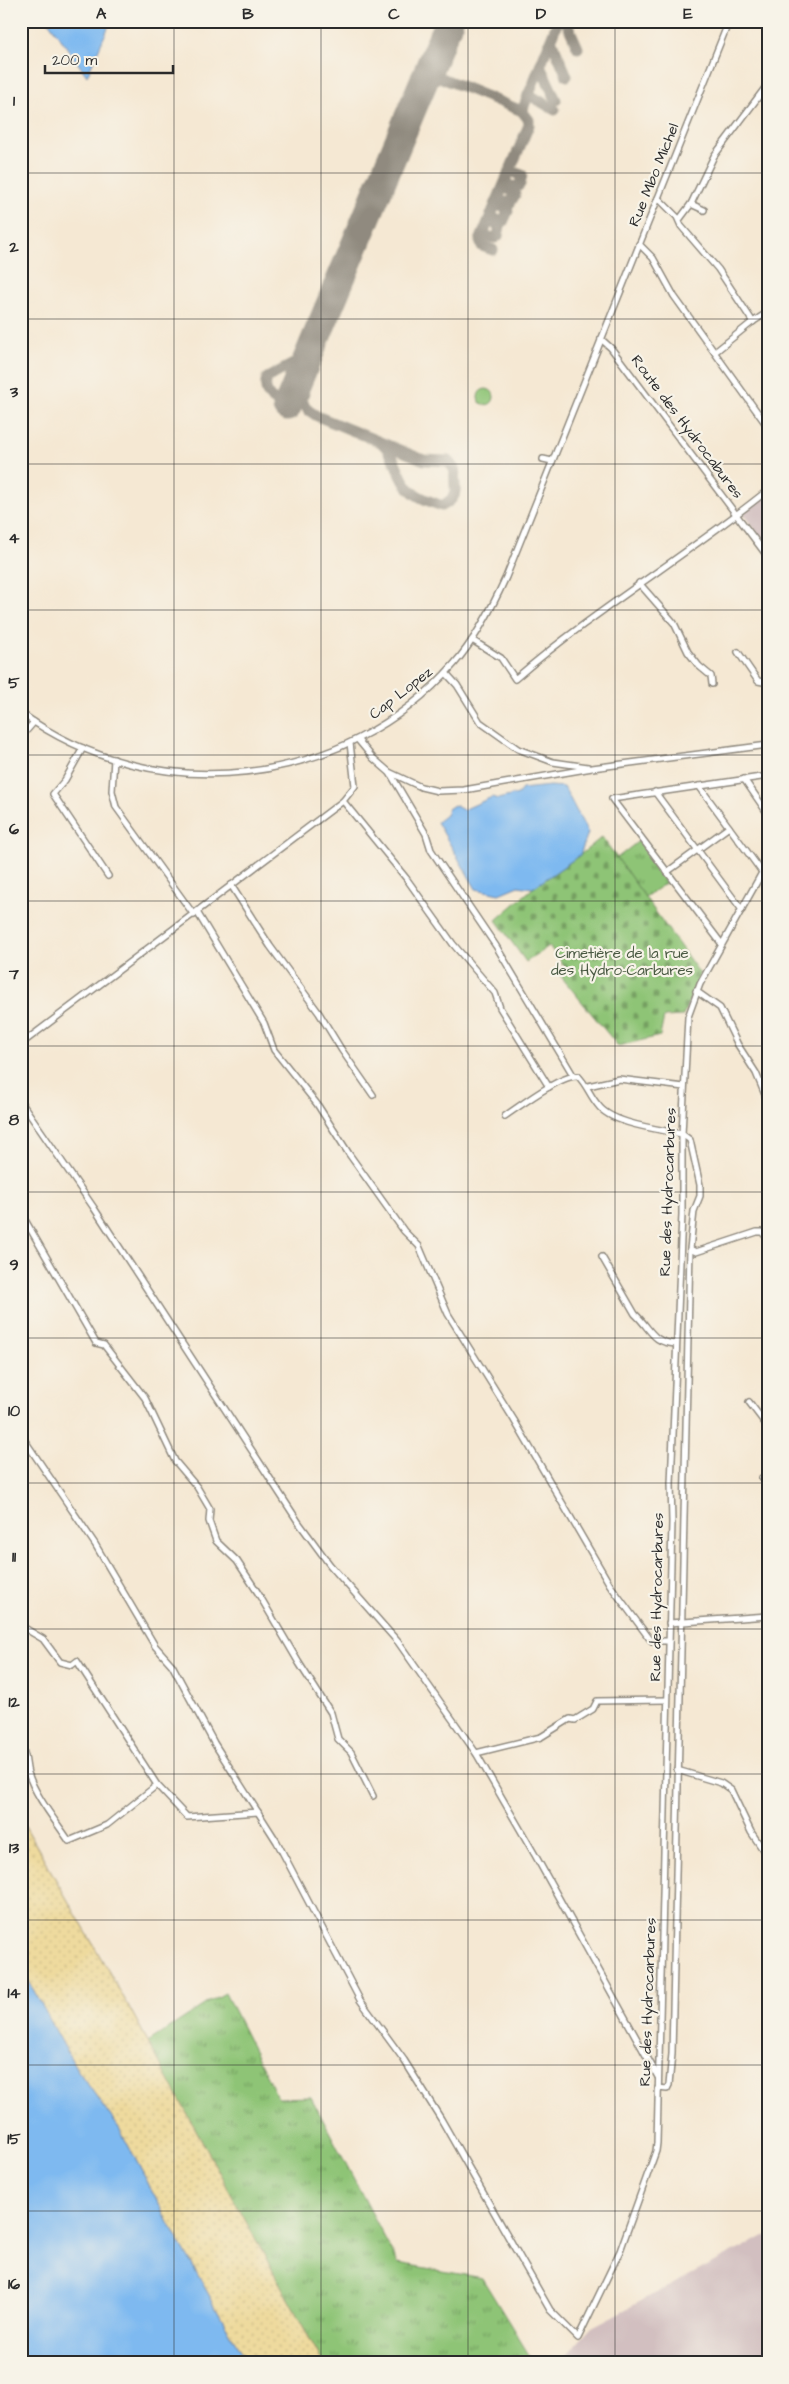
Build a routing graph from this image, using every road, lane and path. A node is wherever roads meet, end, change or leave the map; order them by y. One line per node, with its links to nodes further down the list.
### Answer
1 (729, 21): 3 (street, Rue Mbo Michel)
2 (768, 84): 4 (street)
3 (658, 198): 6 (street); 7 (street, Rue Mbo Michel)
4 (691, 204): 5 (street); 6 (street)
5 (704, 210)
6 (679, 220): 9 (street)
7 (639, 244): 10 (street, Rue Mbo Michel); 11 (street)
8 (768, 312): 9 (street)
9 (753, 322): 11 (street)
10 (600, 339): 14 (street, Cap Lopez); 16 (street, Route des Hydrocabures)
11 (715, 352): 12 (street)
12 (768, 427)
13 (543, 459): 14 (street)
14 (552, 462): 19 (street, Cap Lopez)
15 (768, 490): 16 (street)
16 (737, 514): 17 (street, Route des Hydrocabures); 18 (street)
17 (768, 557)
18 (639, 583): 19 (street); 23 (street)
19 (472, 640): 21 (street, Cap Lopez)
20 (738, 652): 22 (street)
21 (446, 673): 27 (street, Cap Lopez); 32 (street)
22 (768, 676)
23 (712, 684)
24 (21, 713): 25 (street, Cap Lopez)
25 (34, 722): 26 (street); 30 (street, Cap Lopez)
26 (21, 737)
27 (358, 740): 28 (street, Cap Lopez); 33 (street)
28 (350, 744): 31 (street, Cap Lopez); 38 (street)
29 (768, 744): 32 (street)
30 (83, 748): 31 (street, Cap Lopez); 45 (street)
31 (114, 760): 48 (street)
32 (592, 768): 33 (street)
33 (389, 772): 52 (street)
34 (768, 776): 35 (street)
35 (744, 779): 36 (street); 39 (street)
36 (699, 786): 37 (street); 40 (street)
37 (655, 792): 41 (street); 43 (street)
38 (343, 801): 46 (street); 54 (street)
39 (768, 814)
40 (729, 827): 41 (street); 44 (street)
41 (699, 850): 43 (street); 47 (street)
42 (768, 862): 44 (street, Rue des Hydrocarbures)
43 (667, 872): 49 (street)
44 (762, 872): 47 (street, Rue des Hydrocarbures)
45 (108, 876)
46 (231, 885): 48 (street); 56 (street)
47 (742, 910): 49 (street, Rue des Hydrocarbures)
48 (196, 914): 51 (street); 75 (street)
49 (721, 943): 50 (street, Rue des Hydrocarbures)
50 (696, 991): 55 (street, Rue des Hydrocarbures); 58 (street)
51 (21, 1044)
52 (574, 1075): 53 (street); 54 (street)
53 (588, 1086): 55 (street); 60 (street)
54 (550, 1087): 59 (street)
55 (684, 1087): 60 (street, Rue des Hydrocarbures)
56 (373, 1095)
57 (21, 1102): 78 (street)
58 (768, 1102)
59 (505, 1116)
60 (682, 1134): 63 (street); 65 (street, Rue des Hydrocarbures)
61 (21, 1213): 81 (street)
62 (768, 1239): 63 (street)
63 (690, 1249): 67 (street)
64 (602, 1257): 65 (street)
65 (676, 1344): 66 (street, Rue des Hydrocarbures)
66 (673, 1388): 67 (street); 72 (street, Rue des Hydrocarbures)
67 (686, 1389): 73 (street)
68 (749, 1402): 69 (street)
69 (768, 1427)
70 (21, 1435): 82 (street)
71 (768, 1616): 73 (street)
72 (669, 1623): 73 (street); 75 (street, Rue des Hydrocarbures)
73 (681, 1623): 79 (street)
74 (21, 1626): 80 (street)
75 (668, 1641): 76 (street, Rue des Hydrocarbures)
76 (667, 1700): 78 (street); 84 (street, Rue des Hydrocarbures)
77 (21, 1746): 80 (street)
78 (476, 1753): 84 (street)
79 (677, 1770): 83 (street); 85 (street)
80 (157, 1786): 82 (street)
81 (373, 1796)
82 (258, 1812): 85 (street, Rue des Hydrocarbures)
83 (768, 1857)
84 (658, 2077): 85 (street, Rue des Hydrocarbures)
85 (658, 2088)

